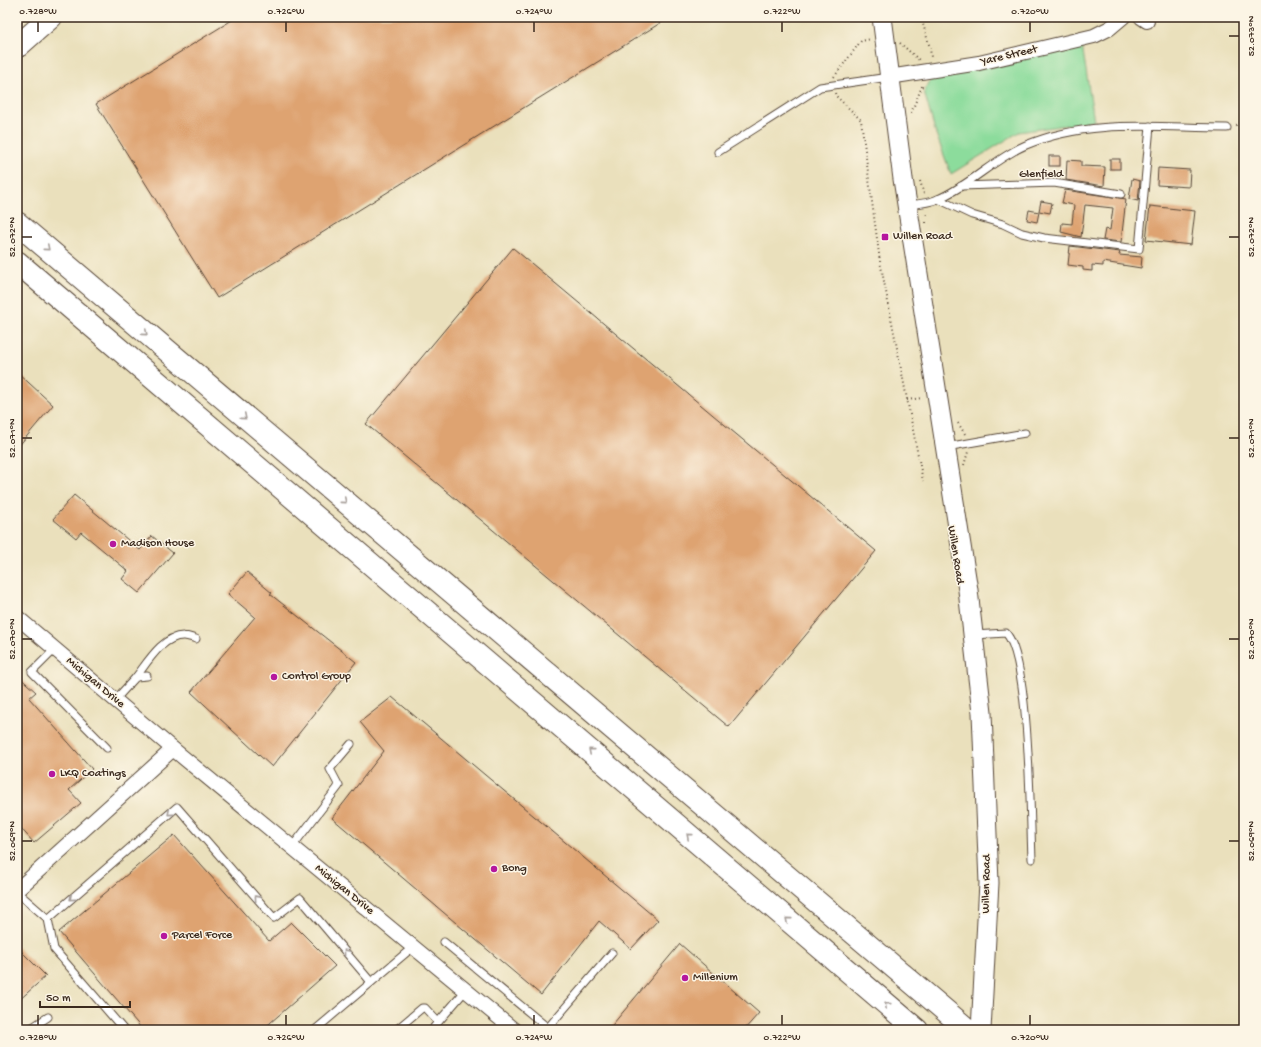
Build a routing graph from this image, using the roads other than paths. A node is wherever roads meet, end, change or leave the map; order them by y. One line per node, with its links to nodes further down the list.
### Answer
1 (51, 17): 5 (main road)
2 (873, 17): 6 (street, Willen Road)
3 (882, 17): 6 (street, Willen Road)
4 (1123, 17): 6 (street, Yare Street)
5 (17, 47)
6 (885, 77): 9 (lane); 13 (street, Willen Road); 17 (street, Willen Road)
7 (1150, 126): 8 (lane); 10 (lane); 12 (lane)
8 (1228, 128)
9 (718, 152)
10 (961, 186): 11 (lane, Glenfield); 12 (lane)
11 (1120, 194)
12 (938, 199): 13 (lane)
13 (908, 205): 17 (street, Willen Road)
14 (17, 223): 48 (main road, one-way to 48)
15 (17, 262): 47 (main road, one-way to 15)
16 (1025, 432): 17 (lane)
17 (942, 448): 19 (street, Willen Road); 25 (street, Willen Road)
18 (17, 617): 21 (street, Michigan Drive)
19 (974, 635): 25 (street, Willen Road); 30 (lane)
20 (196, 639): 23 (lane)
21 (55, 649): 24 (street, Michigan Drive); 27 (lane)
22 (147, 676): 23 (lane)
23 (136, 677): 24 (lane)
24 (115, 700): 28 (street, Michigan Drive)
25 (982, 714): 49 (street, Willen Road)
26 (351, 744): 29 (lane)
27 (107, 748)
28 (173, 750): 29 (street, Michigan Drive); 31 (street)
29 (292, 847): 34 (street, Michigan Drive)
30 (1032, 860)
31 (17, 891): 32 (lane)
32 (48, 919): 36 (lane, one-way to 32); 42 (lane)
33 (444, 942): 40 (lane)
34 (413, 947): 36 (lane); 37 (street, Michigan Drive)
35 (612, 953): 40 (lane)
36 (371, 982): 43 (lane)
37 (466, 990): 39 (lane); 46 (street, Michigan Drive)
38 (48, 1017): 41 (lane)
39 (438, 1022): 44 (lane); 45 (lane)
40 (547, 1029)
41 (28, 1030)
42 (124, 1030)
43 (314, 1030)
44 (396, 1030)
45 (433, 1030)
46 (514, 1030)
47 (917, 1030)
48 (968, 1030)
49 (981, 1030)

